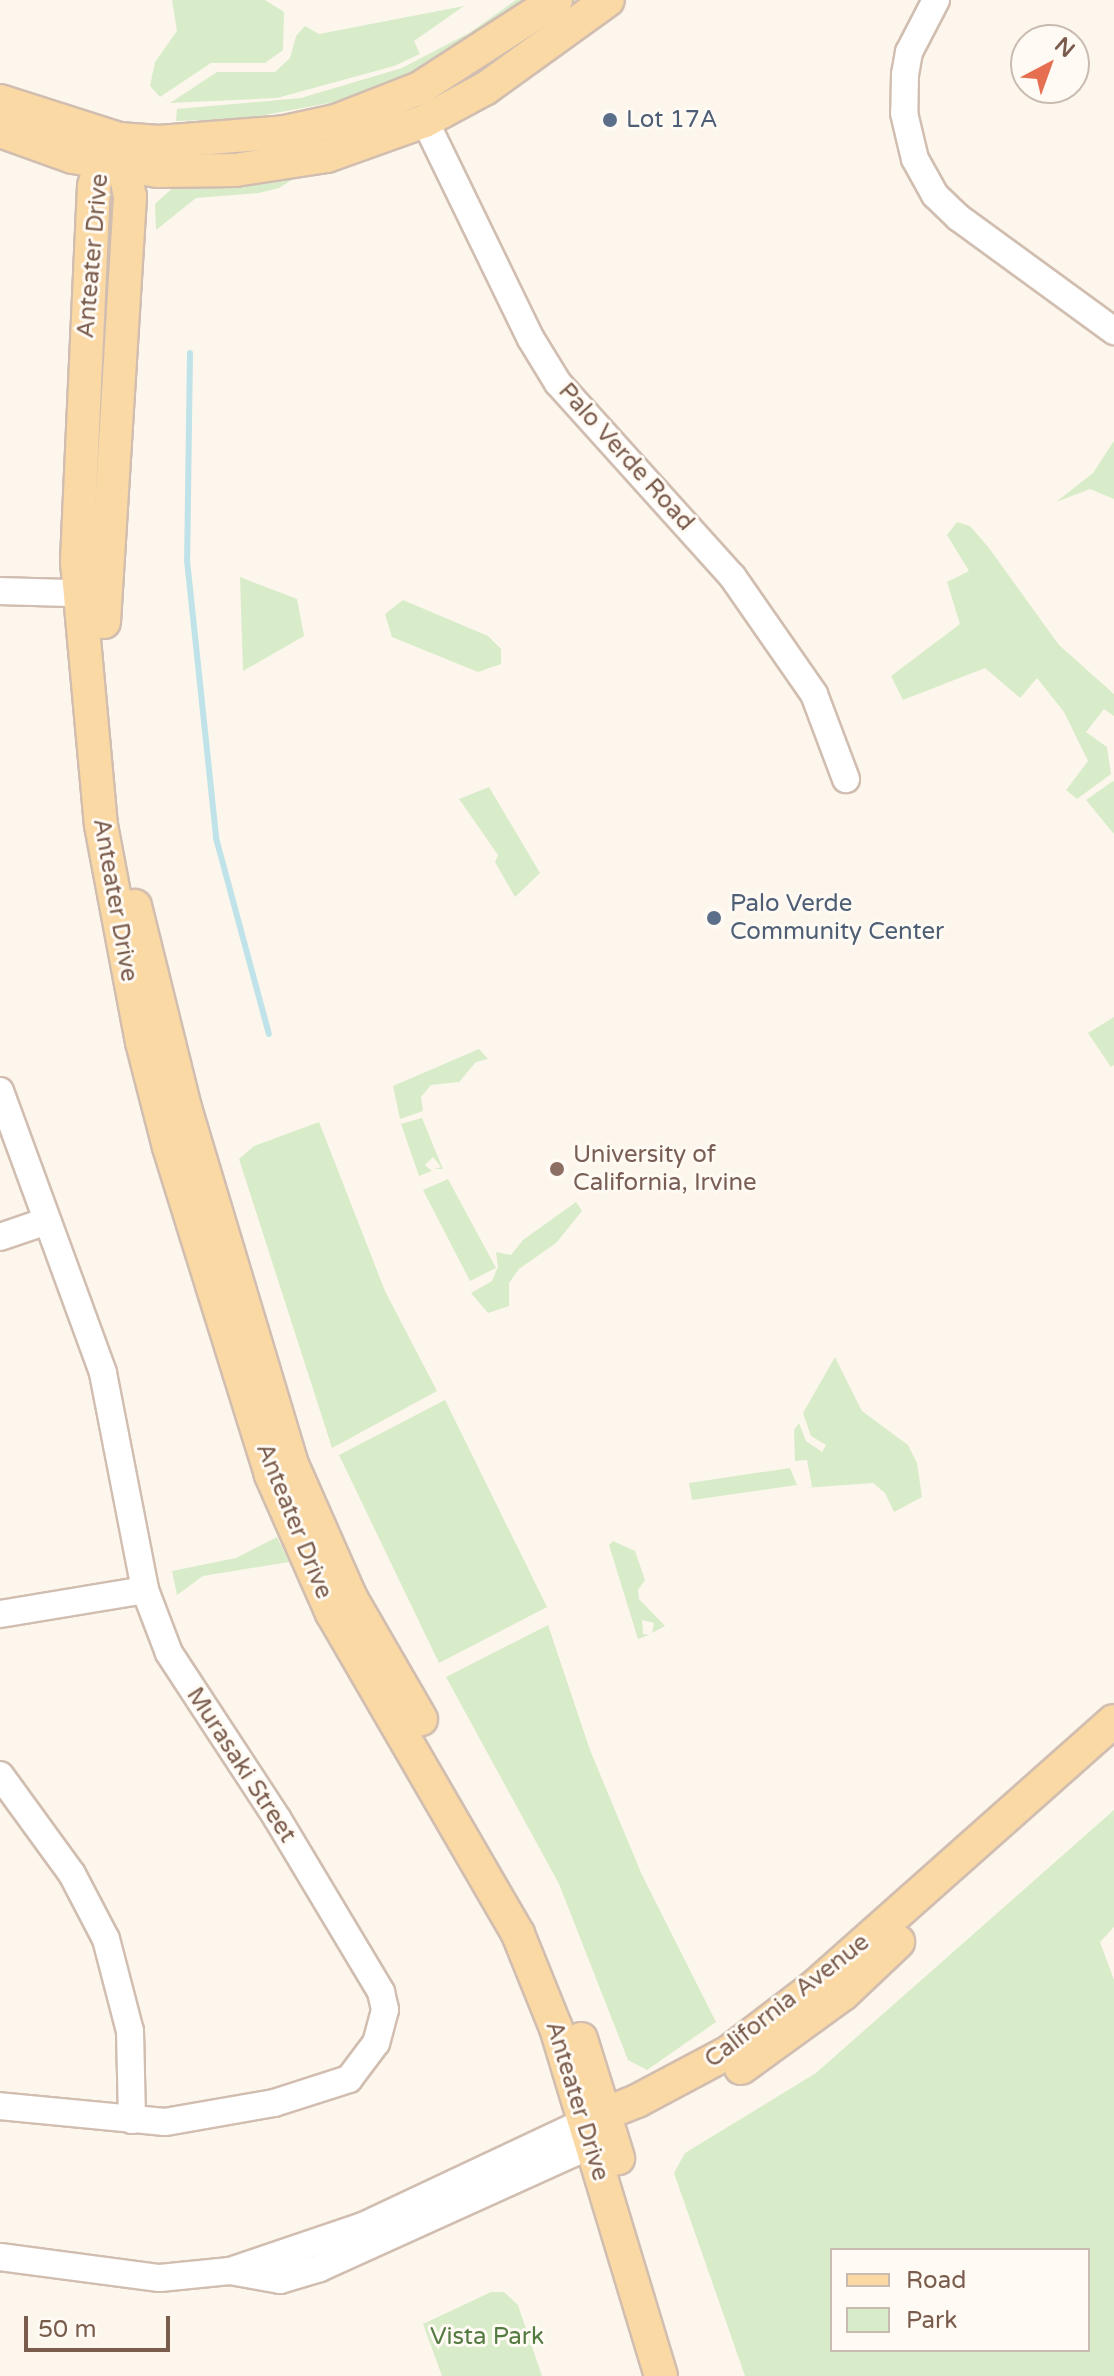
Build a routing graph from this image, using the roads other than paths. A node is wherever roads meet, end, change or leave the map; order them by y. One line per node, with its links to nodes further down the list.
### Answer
1 (556, 0): 7 (main road)
2 (608, 0): 5 (main road)
3 (936, 0): 8 (street)
4 (0, 101): 7 (main road)
5 (425, 121): 7 (main road); 11 (street, Palo Verde Road)
6 (0, 131): 7 (main road)
7 (116, 156): 10 (main road, Anteater Drive)
8 (1114, 331)
9 (0, 591): 10 (street)
10 (92, 594): 12 (main road, Anteater Drive); 14 (main road, Anteater Drive)
11 (846, 779)
12 (118, 922): 14 (main road); 24 (main road, Anteater Drive)
13 (0, 1091): 15 (street, Murasaki Street)
14 (198, 1147): 24 (main road, Anteater Drive)
15 (47, 1221): 16 (street); 17 (street, Murasaki Street)
16 (0, 1237)
17 (145, 1590): 18 (street); 23 (street, Murasaki Street)
18 (0, 1614)
19 (1114, 1721): 24 (main road, California Avenue)
20 (1114, 1748): 24 (main road, California Avenue)
21 (0, 1775): 23 (street)
22 (0, 2106): 23 (street, Murasaki Street)
23 (132, 2120)
24 (599, 2128): 25 (street, California Avenue); 26 (main road, Anteater Drive); 27 (main road, Anteater Drive)
25 (0, 2257)
26 (661, 2376)
27 (683, 2376)

